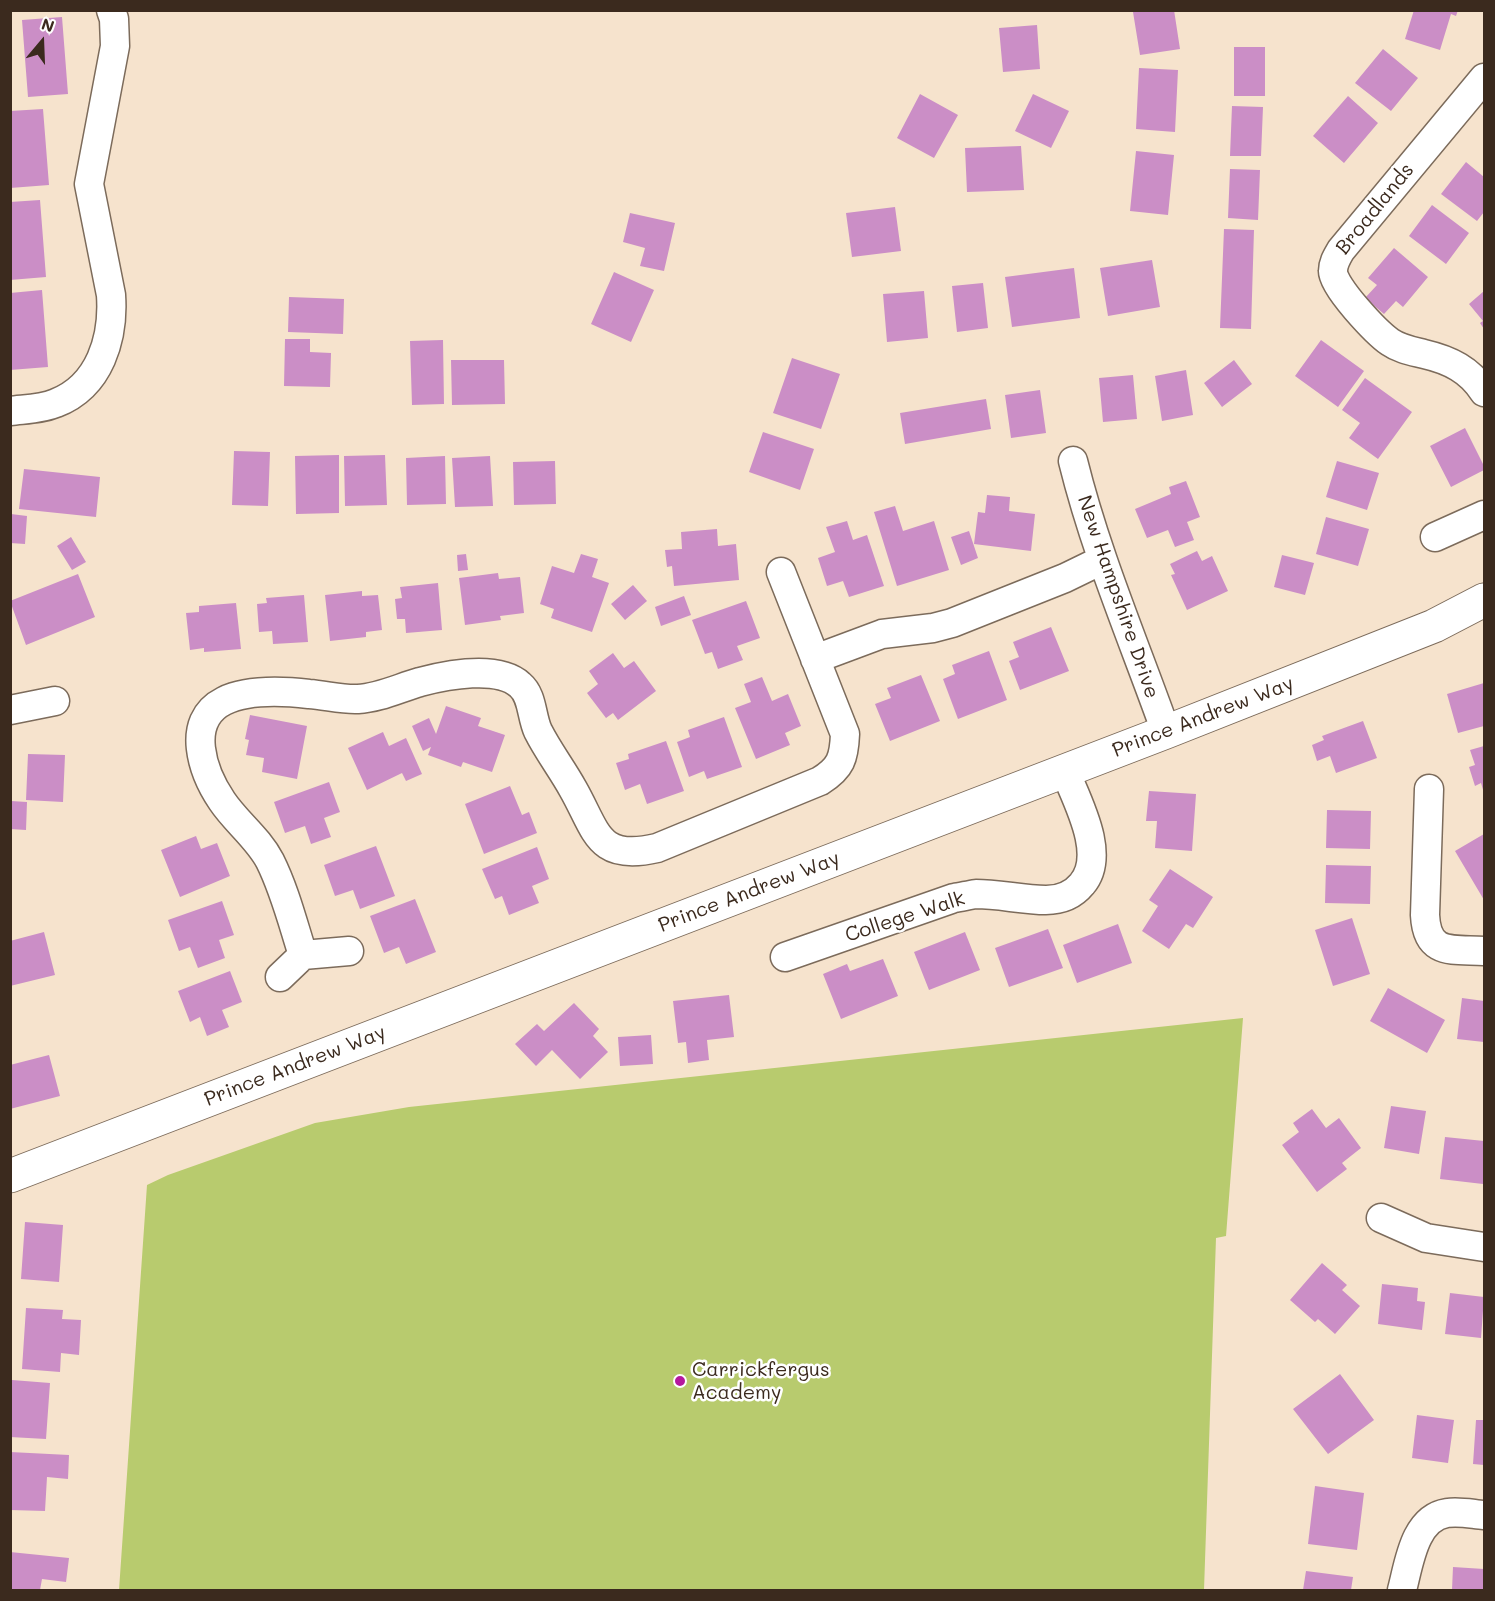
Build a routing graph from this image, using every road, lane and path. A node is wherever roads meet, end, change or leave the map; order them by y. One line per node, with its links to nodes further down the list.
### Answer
1 (111, 10): 4 (street)
2 (1485, 78): 3 (street, Broadlands)
3 (1485, 392)
4 (10, 411)
5 (1073, 461): 8 (street, New Hampshire Drive)
6 (1485, 515): 7 (street)
7 (1435, 537)
8 (1102, 560): 11 (street); 14 (street, New Hampshire Drive)
9 (781, 572): 11 (street)
10 (1485, 600): 14 (street, Prince Andrew Way)
11 (814, 659): 19 (street)
12 (55, 701): 13 (street)
13 (10, 710)
14 (1166, 732): 15 (street, Prince Andrew Way)
15 (1065, 771): 20 (street, College Walk); 22 (street, Prince Andrew Way)
16 (1429, 789): 18 (street)
17 (349, 951): 19 (street)
18 (1485, 951)
19 (303, 955): 21 (street)
20 (785, 957)
21 (280, 977)
22 (10, 1176)
23 (1381, 1218): 24 (street)
24 (1485, 1247)
25 (1485, 1515): 26 (street)
26 (1402, 1590)

